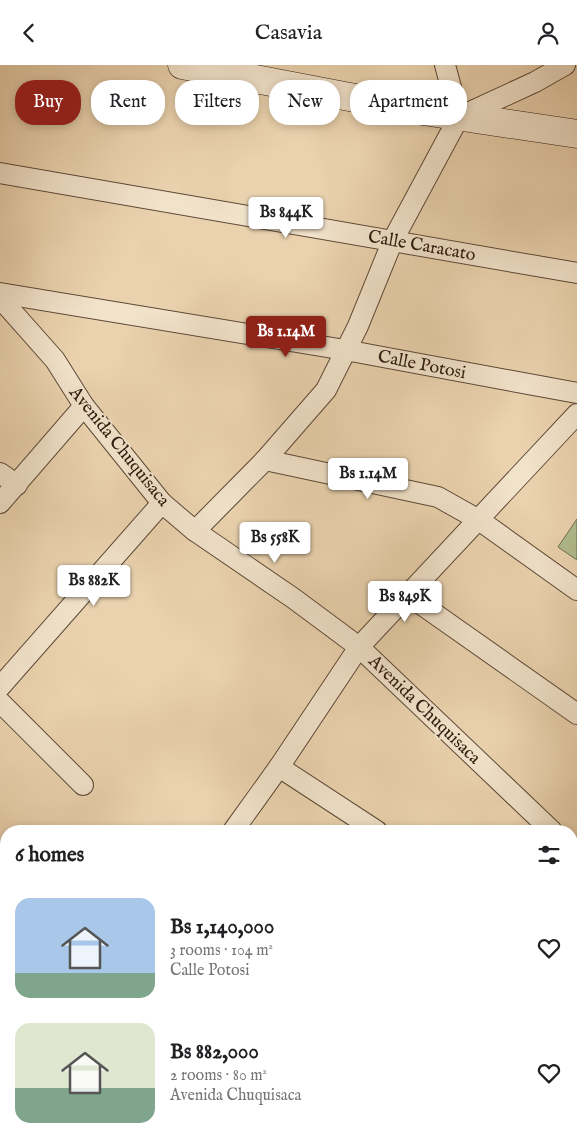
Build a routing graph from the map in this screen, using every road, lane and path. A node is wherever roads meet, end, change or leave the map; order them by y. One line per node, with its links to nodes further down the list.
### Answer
1 (182, 65): 5 (street)
2 (445, 65): 4 (street)
3 (565, 65): 6 (street)
4 (449, 80)
5 (350, 97)
6 (467, 113)
7 (467, 118): 9 (street)
8 (455, 125): 11 (street)
9 (577, 134)
10 (0, 173): 11 (street, Calle Caracato)
11 (393, 240): 12 (street, Calle Caracato); 15 (street)
12 (577, 273)
13 (0, 293): 15 (street, Calle Potosi)
14 (0, 298): 17 (street, Avenida Chuquisaca)
15 (345, 350): 16 (street, Calle Potosi); 19 (street)
16 (577, 393)
17 (84, 406): 21 (street); 23 (street, Avenida Chuquisaca)
18 (577, 414): 24 (street)
19 (265, 460): 24 (street); 25 (street)
20 (0, 473): 21 (street)
21 (16, 485): 22 (street)
22 (0, 503)
23 (162, 503): 25 (street, Avenida Chuquisaca); 29 (street)
24 (479, 520): 26 (street); 27 (street)
25 (195, 531): 28 (street, Avenida Chuquisaca)
26 (577, 590)
27 (408, 595): 28 (street); 31 (street)
28 (359, 647): 32 (street); 36 (street, Avenida Chuquisaca)
29 (0, 687)
30 (0, 702): 33 (street)
31 (577, 714)
32 (279, 767): 34 (street); 35 (street)
33 (83, 785)
34 (237, 825)
35 (368, 825)
36 (546, 825)

